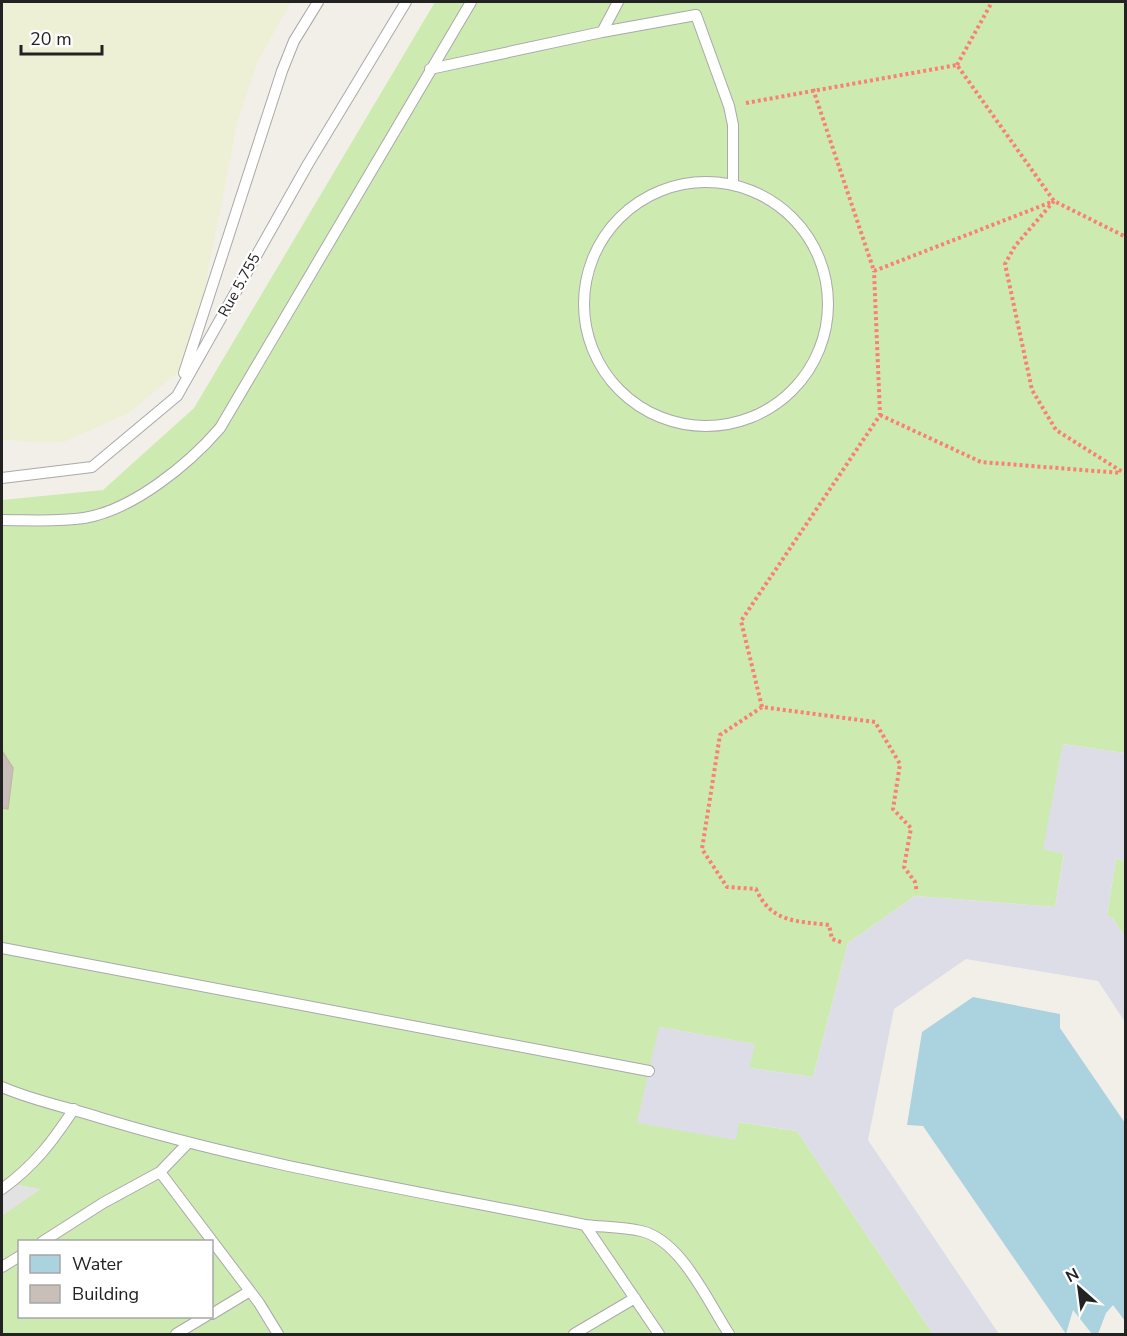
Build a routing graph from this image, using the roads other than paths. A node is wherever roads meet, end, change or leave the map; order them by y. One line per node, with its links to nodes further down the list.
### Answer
1 (318, 2): 8 (lane)
2 (406, 2): 8 (lane, Rue 5.755)
3 (471, 2): 6 (lane)
4 (618, 2): 5 (lane)
5 (602, 32): 6 (lane); 7 (lane)
6 (430, 69): 10 (lane)
7 (733, 185): 7 (lane)
8 (177, 396): 9 (lane, Rue 5.755)
9 (2, 478)
10 (2, 520)
11 (2, 948): 12 (lane)
12 (649, 1071)
13 (2, 1087): 14 (lane)
14 (74, 1109): 15 (lane); 17 (lane)
15 (187, 1144): 16 (lane); 18 (lane)
16 (160, 1172): 19 (lane); 20 (lane)
17 (4, 1184)
18 (585, 1225): 25 (lane); 33 (lane)
19 (45, 1240)
20 (211, 1240)
21 (213, 1242): 24 (lane)
22 (18, 1257): 23 (lane)
23 (2, 1267)
24 (250, 1291): 26 (lane); 30 (lane)
25 (635, 1298): 31 (lane); 32 (lane)
26 (213, 1313)
27 (205, 1318): 28 (lane)
28 (189, 1331): 29 (lane)
29 (176, 1335)
30 (278, 1335)
31 (574, 1335)
32 (659, 1335)
33 (729, 1335)

